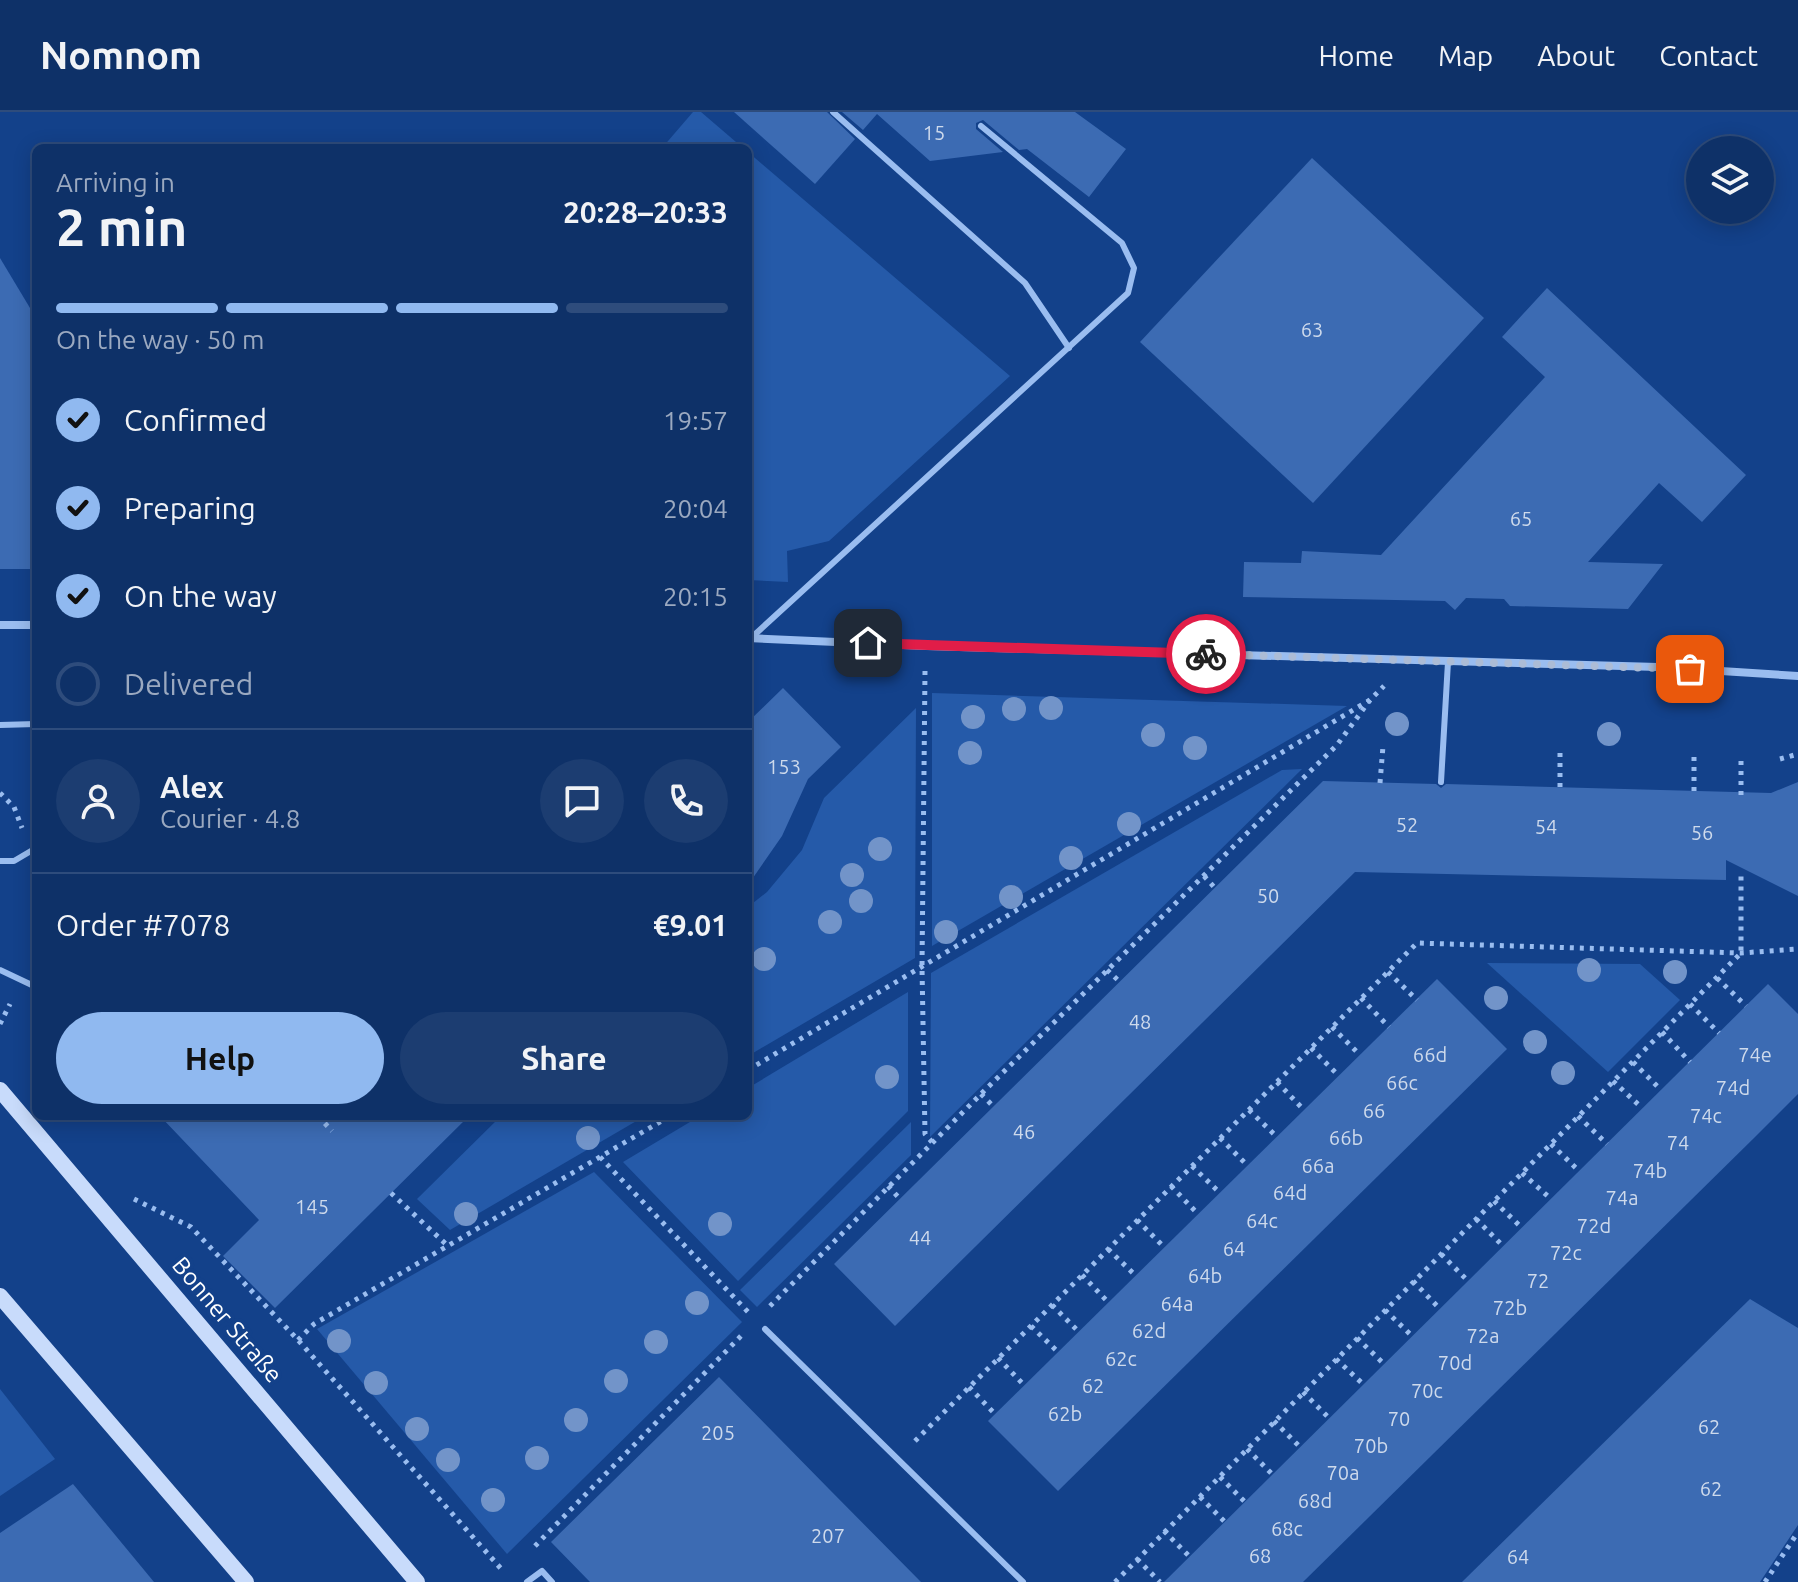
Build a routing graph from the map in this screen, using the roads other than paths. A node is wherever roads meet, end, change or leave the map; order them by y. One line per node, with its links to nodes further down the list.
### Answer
1 (833, 112): 3 (lane)
2 (981, 126): 3 (lane)
3 (1069, 348): 6 (lane)
4 (0, 625): 5 (street)
5 (32, 625)
6 (752, 636)
7 (752, 638): 8 (street)
8 (1448, 662): 9 (street); 12 (lane)
9 (1798, 676)
10 (32, 724): 11 (lane)
11 (0, 725)
12 (1441, 782)
13 (32, 852): 14 (lane)
14 (0, 861)
15 (0, 970): 16 (lane)
16 (32, 985)
17 (0, 1090): 21 (main road, Bonner Straße)
18 (0, 1296): 20 (main road)
19 (765, 1329): 24 (lane)
20 (246, 1582)
21 (417, 1582)
22 (527, 1582): 23 (lane)
23 (552, 1582)
24 (1023, 1582)

